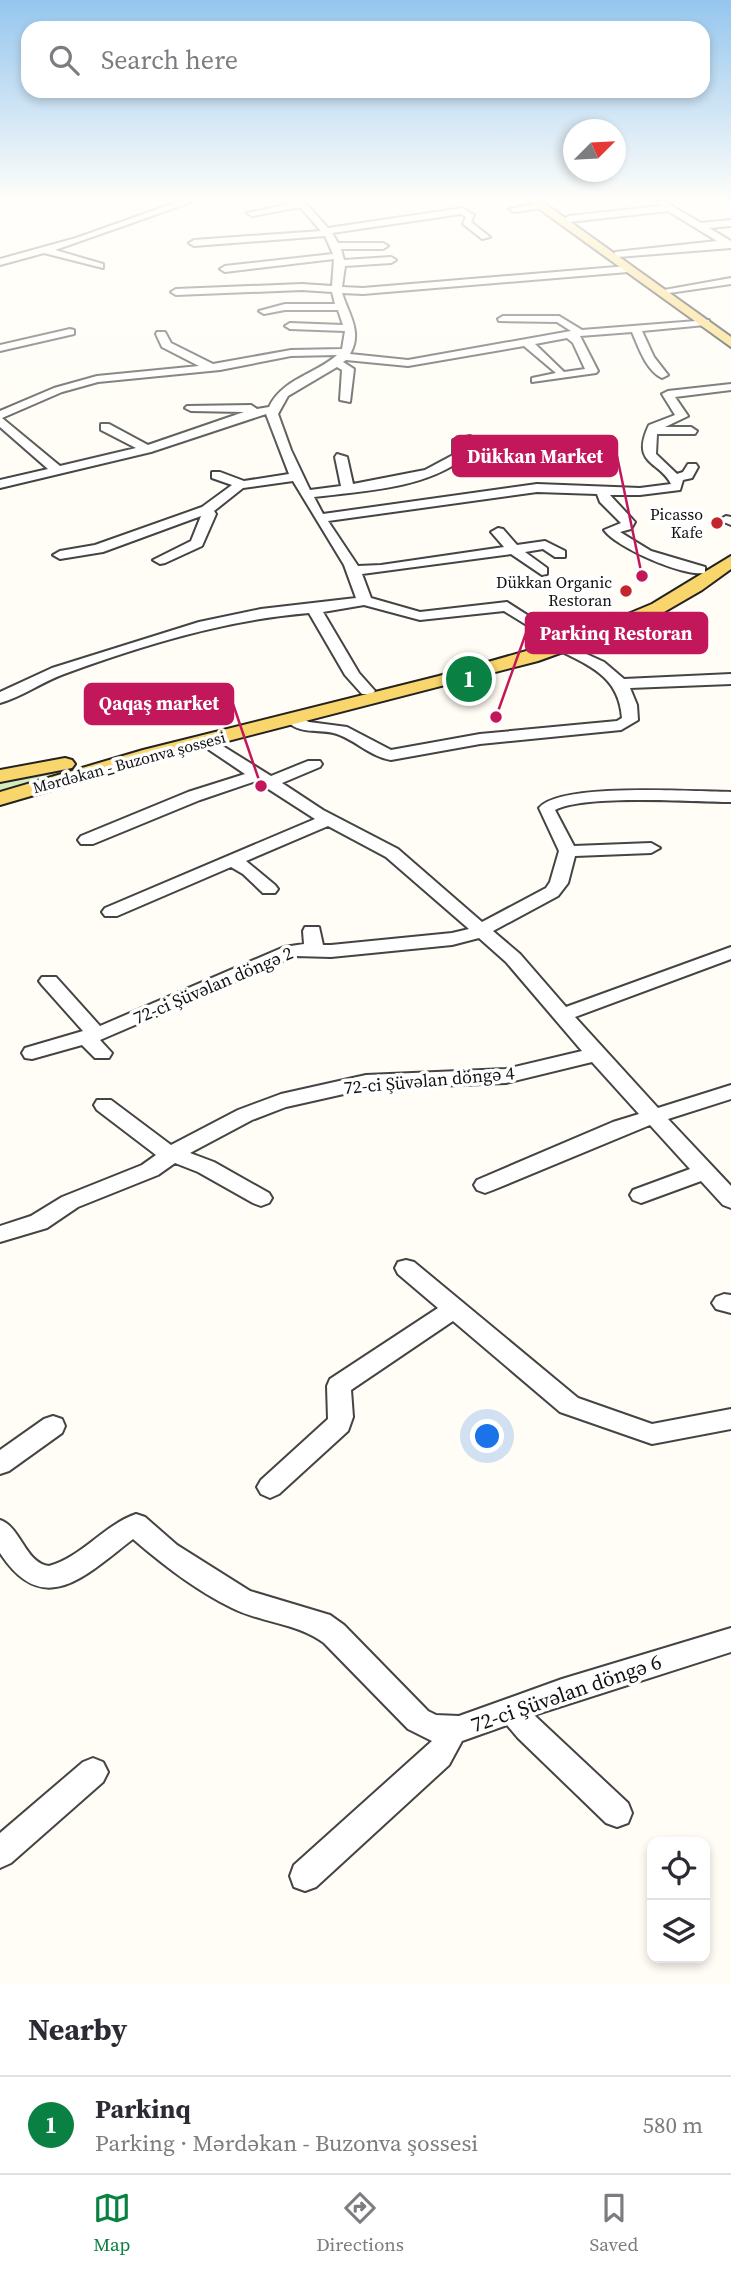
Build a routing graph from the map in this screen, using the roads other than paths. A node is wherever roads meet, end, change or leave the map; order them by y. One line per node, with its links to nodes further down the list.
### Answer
1 (212, 291): 5 (street)
2 (339, 291): 6 (street)
3 (659, 291): 9 (main road)
4 (671, 291): 14 (main road)
5 (176, 292)
6 (344, 307): 7 (street); 11 (street)
7 (264, 311)
8 (503, 319): 16 (street)
9 (705, 323): 12 (street); 18 (main road)
10 (290, 326): 11 (street)
11 (350, 328): 20 (street)
12 (636, 328): 16 (street); 23 (street)
13 (70, 332): 19 (street)
14 (731, 333)
15 (161, 334): 21 (street)
16 (575, 334): 17 (street); 24 (street)
17 (527, 343): 20 (street); 22 (street)
18 (731, 343)
19 (0, 348)
20 (342, 357): 21 (street); 28 (street); 30 (street)
21 (212, 368): 27 (street)
22 (559, 371)
23 (662, 375)
24 (536, 380)
25 (51, 383): 27 (street)
26 (731, 387): 34 (street)
27 (64, 388): 31 (street)
28 (346, 400)
29 (191, 408): 30 (street)
30 (266, 411): 37 (street); 42 (street)
31 (0, 415)
32 (0, 421): 40 (street)
33 (105, 427): 37 (street)
34 (651, 431): 35 (street); 43 (street)
35 (691, 431)
36 (470, 440): 46 (street)
37 (147, 449): 40 (street)
38 (341, 457): 46 (street)
39 (692, 467): 43 (street)
40 (56, 469): 44 (street)
41 (216, 475): 45 (street)
42 (298, 477): 45 (street); 48 (street)
43 (675, 478): 47 (street)
44 (0, 484)
45 (242, 484): 49 (street)
46 (348, 489): 48 (street)
47 (603, 492): 50 (street); 59 (street)
48 (306, 494): 50 (street)
49 (206, 510): 55 (street); 56 (street)
50 (320, 518): 58 (street)
51 (498, 532): 53 (street)
52 (731, 546): 59 (main road)
53 (515, 551): 54 (street); 58 (street); 60 (street)
54 (560, 554)
55 (60, 555)
56 (160, 561)
57 (731, 561): 63 (main road, Mərdəkan - Buzonva şossesi)
58 (352, 569): 61 (street)
59 (700, 570): 63 (main road)
60 (542, 571)
61 (364, 601): 62 (street); 63 (street)
62 (315, 608): 67 (street); 68 (street)
63 (558, 643): 66 (street); 68 (main road); 71 (main road, Mərdəkan - Buzonva şossesi)
64 (8, 678): 67 (street)
65 (727, 679): 66 (street); 70 (street)
66 (622, 684): 71 (street)
67 (26, 685): 69 (street)
68 (367, 691): 74 (main road)
69 (0, 698)
70 (731, 698)
71 (293, 719): 72 (main road, Mərdəkan - Buzonva şossesi)
72 (205, 740): 75 (street); 77 (main road, Mərdəkan - Buzonva şossesi)
73 (314, 764): 75 (street)
74 (0, 776)
75 (263, 779): 78 (street); 79 (street)
76 (731, 797): 81 (street)
77 (0, 799)
78 (328, 820): 82 (street); 85 (street)
79 (88, 840)
80 (651, 848): 81 (street)
81 (568, 851): 85 (street, 72-ci Şüvəlan döngə 2)
82 (234, 862): 83 (street); 84 (street)
83 (269, 889)
84 (111, 912)
85 (481, 930): 88 (street); 89 (street, 72-ci Şüvəlan döngə 2)
86 (731, 953): 88 (street)
87 (49, 981): 89 (street)
88 (563, 1015): 92 (street)
89 (91, 1035): 90 (street, 72-ci Şüvəlan döngə 2); 91 (street)
90 (32, 1053)
91 (102, 1054)
92 (596, 1054): 95 (street); 96 (street, 72-ci Şüvəlan döngə 4)
93 (731, 1092): 95 (street)
94 (104, 1105): 96 (street)
95 (652, 1115): 97 (street); 98 (street)
96 (174, 1154): 100 (street); 102 (street, 72-ci Şüvəlan döngə 4)
97 (705, 1172): 99 (street); 101 (street)
98 (485, 1185)
99 (641, 1195)
100 (261, 1198)
101 (731, 1200)
102 (0, 1234)
103 (406, 1268): 104 (street)
104 (454, 1309): 105 (street); 108 (street)
105 (731, 1419)
106 (53, 1426): 107 (street)
107 (0, 1464)
108 (270, 1487)
109 (0, 1531): 112 (street, 72-ci Şüvəlan döngə 6)
110 (731, 1640): 111 (street, 72-ci Şüvəlan döngə 6)
111 (514, 1711): 112 (street, 72-ci Şüvəlan döngə 6); 114 (street)
112 (451, 1730): 116 (street)
113 (93, 1772): 115 (street)
114 (617, 1813)
115 (0, 1853)
116 (304, 1876)

